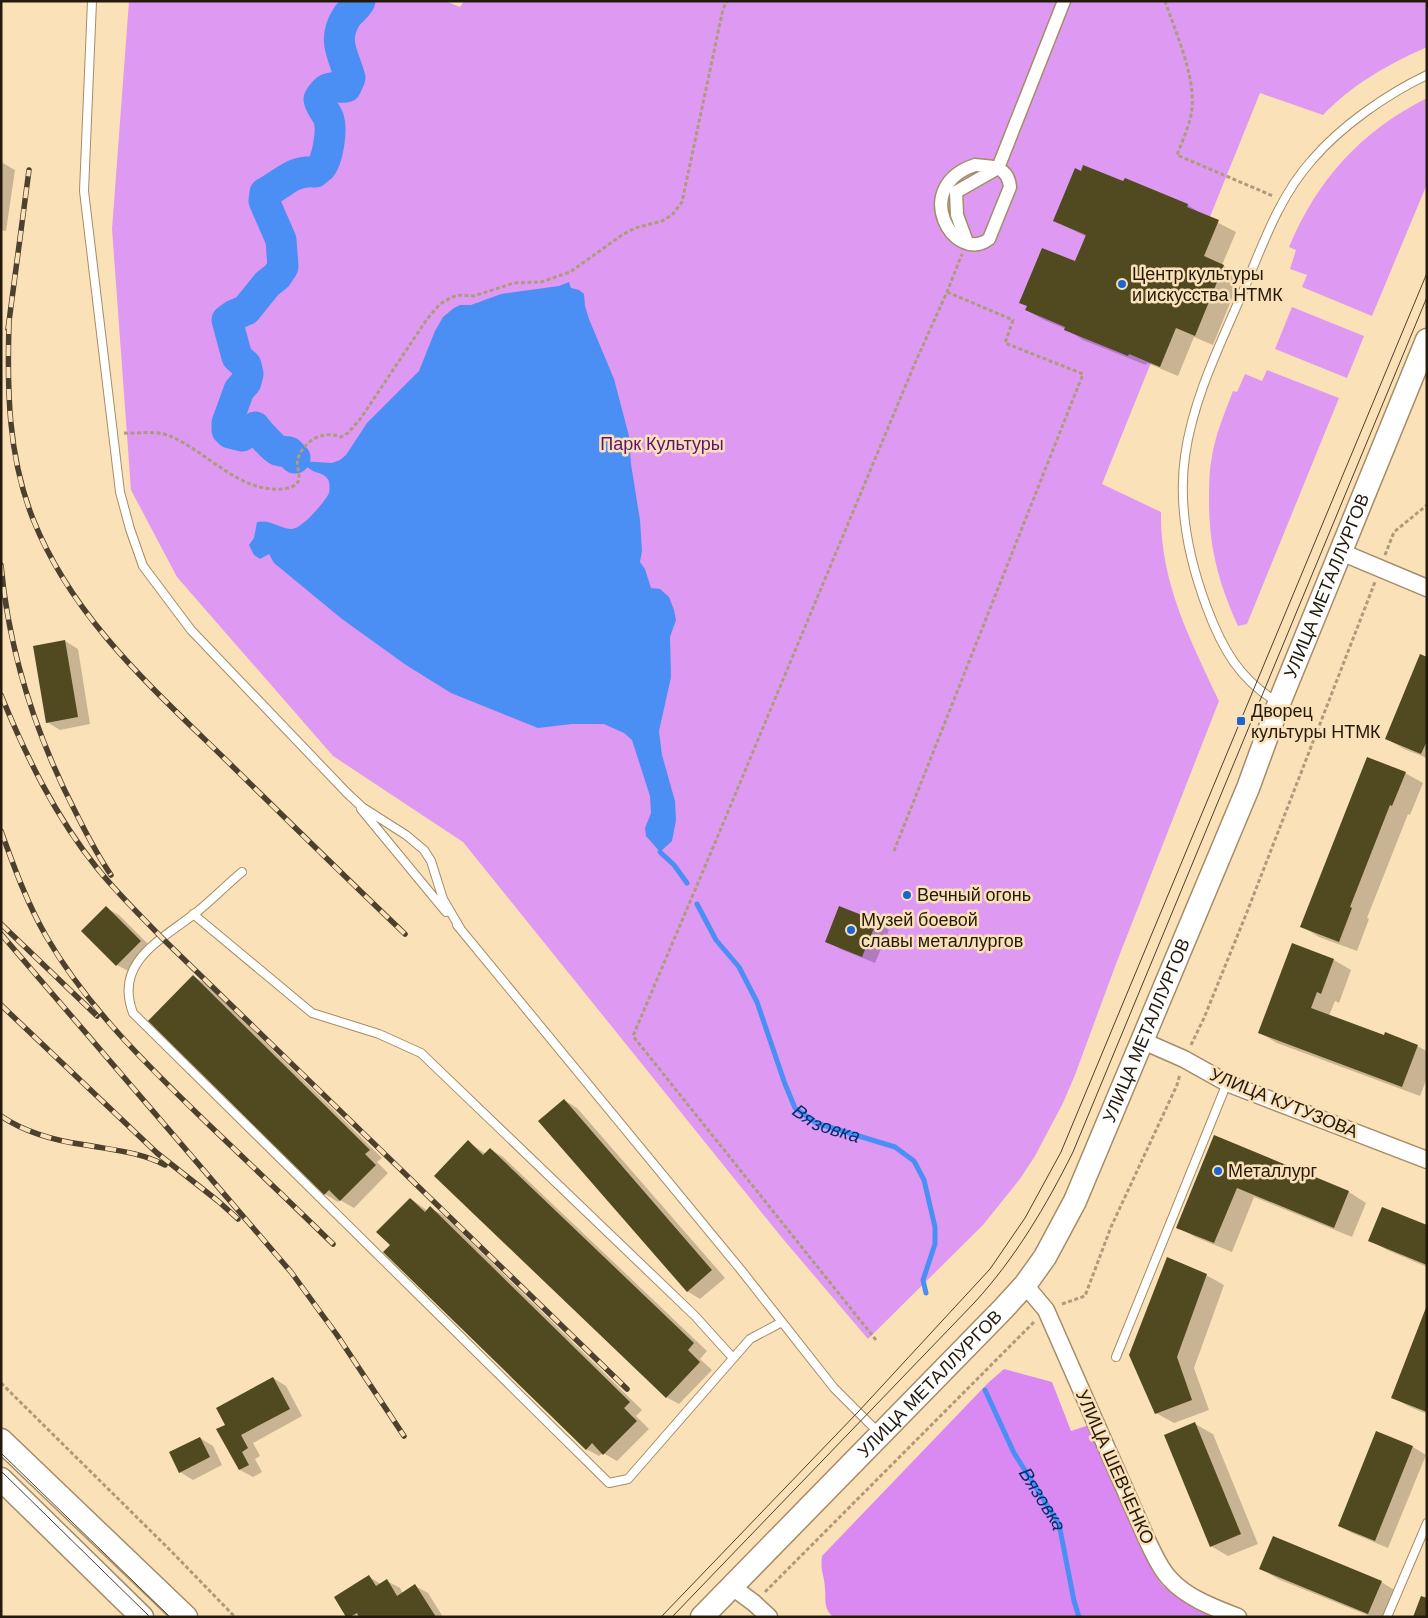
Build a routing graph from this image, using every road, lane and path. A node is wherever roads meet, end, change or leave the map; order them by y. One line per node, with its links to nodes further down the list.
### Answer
1 (92, 1): 11 (lane)
2 (727, 1): 11 (path)
3 (1064, 1): 6 (street)
4 (1166, 1): 7 (path)
5 (1427, 75): 7 (lane)
6 (998, 168): 8 (street); 8 (street)
7 (1283, 200): 14 (lane)
8 (966, 242): 9 (path)
9 (948, 292): 16 (path); 25 (path)
10 (1427, 340): 12 (main road, УЛИЦА МЕТАЛЛУРГОВ)
11 (113, 432): 15 (lane)
12 (1341, 552): 13 (street); 14 (main road, УЛИЦА МЕТАЛЛУРГОВ)
13 (1427, 588)
14 (1279, 703): 20 (main road, УЛИЦА МЕТАЛЛУРГОВ)
15 (347, 792): 19 (lane); 19 (lane)
16 (894, 851)
17 (242, 872): 18 (lane)
18 (194, 914): 27 (lane); 27 (lane)
19 (460, 928): 24 (lane)
20 (1143, 1041): 21 (street, УЛИЦА КУТУЗОВА); 23 (main road, УЛИЦА МЕТАЛЛУРГОВ)
21 (1227, 1083): 22 (street, УЛИЦА КУТУЗОВА); 26 (lane)
22 (1427, 1160)
23 (1025, 1285): 29 (main road, УЛИЦА МЕТАЛЛУРГОВ); 39 (street, УЛИЦА ШЕВЧЕНКО)
24 (782, 1322): 27 (lane); 29 (lane)
25 (876, 1340)
26 (1116, 1357)
27 (733, 1358)
28 (1, 1383): 36 (path)
29 (880, 1434): 33 (main road, УЛИЦА МЕТАЛЛУРГОВ)
30 (1, 1440): 35 (main road)
31 (1, 1480): 34 (main road)
32 (1427, 1523): 40 (lane)
33 (731, 1586): 37 (main road, УЛИЦА МЕТАЛЛУРГОВ); 38 (street)
34 (142, 1617)
35 (186, 1617)
36 (235, 1617)
37 (702, 1617)
38 (769, 1617)
39 (1238, 1617)
40 (1387, 1617)

